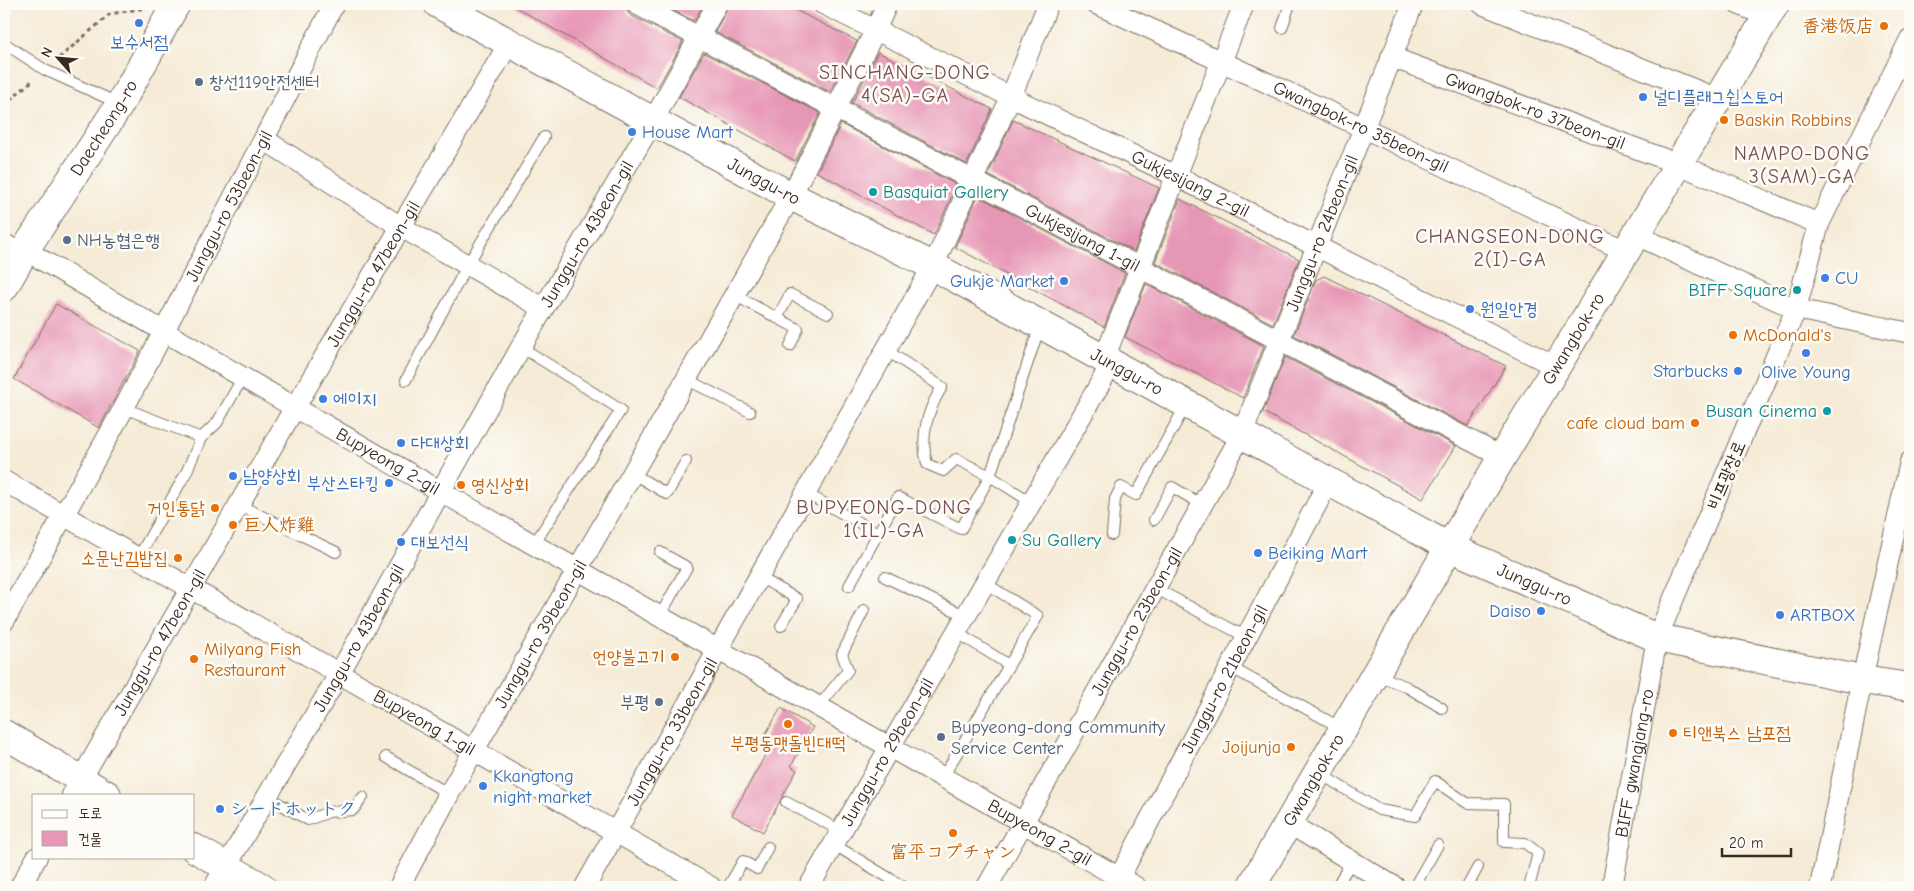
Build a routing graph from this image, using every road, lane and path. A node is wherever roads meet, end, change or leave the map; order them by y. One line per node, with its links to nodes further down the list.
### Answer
1 (176, 4): 24 (path); 27 (main road, Daecheong-ro)
2 (334, 4): 33 (street, Junggu-ro 53beon-gil)
3 (438, 4): 21 (main road, Junggu-ro)
4 (636, 4): 18 (street, Gukjesijang 1-gil)
5 (717, 4): 18 (street, Junggu-ro 43beon-gil)
6 (823, 4): 17 (street, Gukjesijang 2-gil)
7 (887, 4): 17 (street, Junggu-ro 39beon-gil)
8 (1048, 4): 25 (street, Junggu-ro 33beon-gil)
9 (1096, 4): 23 (street, Gwangbok-ro 35beon-gil)
10 (1244, 4): 23 (street, Junggu-ro 29beon-gil)
11 (1290, 4): 16 (lane)
12 (1412, 4): 22 (street, Junggu-ro 24beon-gil)
13 (1482, 4): 26 (street)
14 (1738, 4): 15 (street)
15 (1771, 10): 26 (main road, Gwangbok-ro)
16 (1282, 28)
17 (875, 31): 25 (street, Gukjesijang 2-gil); 29 (street, Junggu-ro 39beon-gil)
18 (698, 36): 29 (street, Gukjesijang 1-gil); 30 (street, Junggu-ro 43beon-gil)
19 (1910, 39): 38 (street, 비프광장로)
20 (4, 43): 24 (lane)
21 (509, 43): 30 (main road, Junggu-ro); 39 (street, Junggu-ro 47beon-gil)
22 (1392, 56): 31 (street, Junggu-ro 24beon-gil); 34 (street, Gwangbok-ro 37beon-gil)
23 (1221, 60): 31 (street, Gwangbok-ro 35beon-gil); 35 (street, Junggu-ro 29beon-gil)
24 (45, 70): 27 (lane); 28 (path)
25 (1011, 98): 35 (street, Gukjesijang 2-gil); 36 (street, Junggu-ro 33beon-gil)
26 (1718, 99): 34 (main road, Gwangbok-ro)
27 (120, 104): 41 (main road, Daecheong-ro)
28 (4, 105)
29 (836, 108): 36 (street, Gukjesijang 1-gil); 37 (street, Junggu-ro 39beon-gil)
30 (653, 121): 37 (main road, Junggu-ro); 48 (street, Junggu-ro 43beon-gil)
31 (1363, 129): 40 (street, Gwangbok-ro 35beon-gil); 42 (street, Junggu-ro 24beon-gil)
32 (544, 137): 43 (lane)
33 (265, 140): 39 (street); 53 (street, Junggu-ro 53beon-gil)
34 (1678, 164): 38 (street, Gwangbok-ro 37beon-gil); 40 (main road, Gwangbok-ro)
35 (1176, 176): 42 (street, Gukjesijang 2-gil); 45 (street, Junggu-ro 29beon-gil)
36 (973, 180): 44 (street, Junggu-ro 33beon-gil); 45 (street, Gukjesijang 1-gil)
37 (791, 196): 44 (main road, Junggu-ro); 47 (street, Junggu-ro 39beon-gil)
38 (1819, 224): 49 (street, 비프광장로)
39 (401, 226): 43 (street); 65 (street, Junggu-ro 47beon-gil)
40 (1631, 243): 49 (street, Gwangbok-ro 35beon-gil); 60 (main road, Gwangbok-ro)
41 (14, 244): 46 (main road, Daecheong-ro); 53 (street, Bupyeong 2-gil)
42 (1317, 247): 55 (street, Junggu-ro 24beon-gil); 60 (street, Gukjesijang 2-gil)
43 (468, 264): 48 (street); 63 (lane)
44 (933, 266): 52 (main road, Junggu-ro); 58 (street, Junggu-ro 33beon-gil)
45 (1140, 268): 55 (street, Gukjesijang 1-gil); 59 (street, Junggu-ro 29beon-gil)
46 (4, 287)
47 (734, 295): 51 (lane); 62 (street, Junggu-ro 39beon-gil)
48 (543, 308): 57 (street, Junggu-ro 43beon-gil)
49 (1796, 309): 54 (street); 104 (street, 비프광장로)
50 (828, 313): 51 (lane)
51 (777, 318): 56 (lane)
52 (1041, 324): 59 (main road, Junggu-ro); 74 (lane)
53 (164, 332): 61 (street, Bupyeong 2-gil); 66 (street, Junggu-ro 53beon-gil)
54 (1910, 333)
55 (1279, 341): 68 (street, Junggu-ro 24beon-gil); 70 (street, Gukjesijang 1-gil)
56 (790, 346)
57 (521, 347): 77 (street, Junggu-ro 43beon-gil); 86 (lane)
58 (886, 350): 74 (lane); 78 (street, Junggu-ro 33beon-gil)
59 (1108, 361): 64 (main road, Junggu-ro); 79 (street, Junggu-ro 29beon-gil)
60 (1557, 366): 70 (main road, Gwangbok-ro)
61 (242, 377): 65 (street, Bupyeong 2-gil); 69 (lane)
62 (686, 379): 67 (lane); 73 (street, Junggu-ro 39beon-gil)
63 (406, 380)
64 (1187, 404): 68 (main road, Junggu-ro); 85 (lane)
65 (295, 407): 77 (street, Bupyeong 2-gil); 81 (street, Junggu-ro 47beon-gil)
66 (124, 408): 69 (lane); 82 (street, Junggu-ro 53beon-gil)
67 (750, 412)
68 (1242, 434): 76 (main road, Junggu-ro); 80 (street, Junggu-ro 23beon-gil)
69 (201, 438): 90 (lane)
70 (1502, 457): 87 (main road, Gwangbok-ro)
71 (686, 461): 73 (lane)
72 (1910, 462): 110 (street)
73 (632, 473): 91 (street, Junggu-ro 39beon-gil)
74 (990, 476): 79 (lane); 84 (lane)
75 (4, 481): 82 (street, Bupyeong 1-gil)
76 (1329, 481): 87 (main road, Junggu-ro); 103 (street, Junggu-ro 21beon-gil)
77 (441, 493): 86 (street, Bupyeong 2-gil); 109 (street, Junggu-ro 43beon-gil)
78 (807, 494): 84 (lane); 92 (street, Junggu-ro 33beon-gil)
79 (1031, 502): 94 (street, Junggu-ro 29beon-gil)
80 (1203, 504): 83 (lane); 97 (street, Junggu-ro 23beon-gil)
81 (239, 505): 88 (lane); 96 (street, Junggu-ro 47beon-gil)
82 (63, 516): 90 (street, Bupyeong 1-gil); 100 (street, Junggu-ro 53beon-gil)
83 (1154, 520)
84 (878, 533): 95 (lane)
85 (1112, 535)
86 (534, 544): 91 (street, Bupyeong 2-gil)
87 (1449, 547): 104 (main road, Junggu-ro); 108 (main road, Gwangbok-ro)
88 (336, 552)
89 (660, 552): 99 (lane)
90 (138, 558): 96 (street, Bupyeong 1-gil)
91 (578, 568): 99 (street, Bupyeong 2-gil); 117 (street, Junggu-ro 39beon-gil)
92 (758, 576): 102 (lane); 105 (street, Junggu-ro 33beon-gil)
93 (885, 577): 101 (lane)
94 (985, 583): 101 (street, Junggu-ro 29beon-gil); 106 (lane)
95 (849, 586)
96 (190, 588): 109 (street, Bupyeong 1-gil); 121 (street, Junggu-ro 47beon-gil)
97 (1155, 588): 103 (lane); 127 (street, Junggu-ro 23beon-gil)
98 (864, 610): 112 (lane)
99 (660, 616): 105 (street, Bupyeong 2-gil)
100 (4, 621)
101 (961, 624): 106 (lane); 116 (street, Junggu-ro 29beon-gil)
102 (782, 626)
103 (1246, 637): 107 (street, Junggu-ro 21beon-gil)
104 (1657, 638): 110 (main road, Junggu-ro); 155 (street, BIFF gwangjang-ro)
105 (717, 650): 112 (street, Bupyeong 2-gil); 129 (street, Junggu-ro 33beon-gil)
106 (1009, 665): 120 (lane)
107 (1230, 667): 114 (lane); 139 (street, Junggu-ro 21beon-gil)
108 (1374, 673): 113 (lane); 114 (main road, Gwangbok-ro)
109 (339, 674): 117 (street, Bupyeong 1-gil); 124 (street, Junggu-ro 43beon-gil)
110 (1862, 680): 111 (main road, Junggu-ro); 156 (street)
111 (1910, 687)
112 (819, 706): 116 (street, Bupyeong 2-gil)
113 (1442, 708)
114 (1343, 729): 119 (main road, Gwangbok-ro)
115 (4, 734): 121 (main road)
116 (890, 747): 120 (street, Bupyeong 2-gil); 130 (street, Junggu-ro 29beon-gil)
117 (473, 751): 123 (street, Junggu-ro 39beon-gil); 129 (street, Bupyeong 1-gil)
118 (386, 757): 123 (lane)
119 (1318, 772): 128 (main road, Gwangbok-ro); 154 (lane)
120 (943, 777): 127 (street, Bupyeong 2-gil)
121 (76, 787): 122 (main road)
122 (103, 794)
123 (449, 794): 142 (street, Junggu-ro 39beon-gil)
124 (266, 796): 125 (lane); 137 (street, Junggu-ro 43beon-gil)
125 (363, 797)
126 (786, 802): 130 (lane)
127 (1023, 823): 139 (street, Bupyeong 2-gil); 148 (street, Junggu-ro 23beon-gil)
128 (1288, 823): 135 (street); 149 (main road, Gwangbok-ro)
129 (616, 833): 138 (street, Bupyeong 1-gil); 143 (street, Junggu-ro 33beon-gil)
130 (837, 838): 146 (street, Junggu-ro 29beon-gil); 147 (lane)
131 (1438, 845): 152 (lane)
132 (768, 846): 145 (lane)
133 (195, 849): 137 (main road)
134 (36, 858): 140 (street)
135 (1352, 861): 150 (lane); 151 (street)
136 (1478, 867): 153 (lane)
137 (220, 878): 141 (main road)
138 (685, 881): 144 (street, Bupyeong 1-gil)
139 (1128, 882)
140 (20, 887)
141 (262, 887)
142 (399, 887)
143 (585, 887)
144 (711, 887)
145 (728, 887)
146 (809, 887)
147 (904, 887)
148 (987, 887)
149 (1251, 887)
150 (1336, 887)
151 (1395, 887)
152 (1414, 887)
153 (1467, 887)
154 (1529, 887)
155 (1612, 887)
156 (1820, 887)

